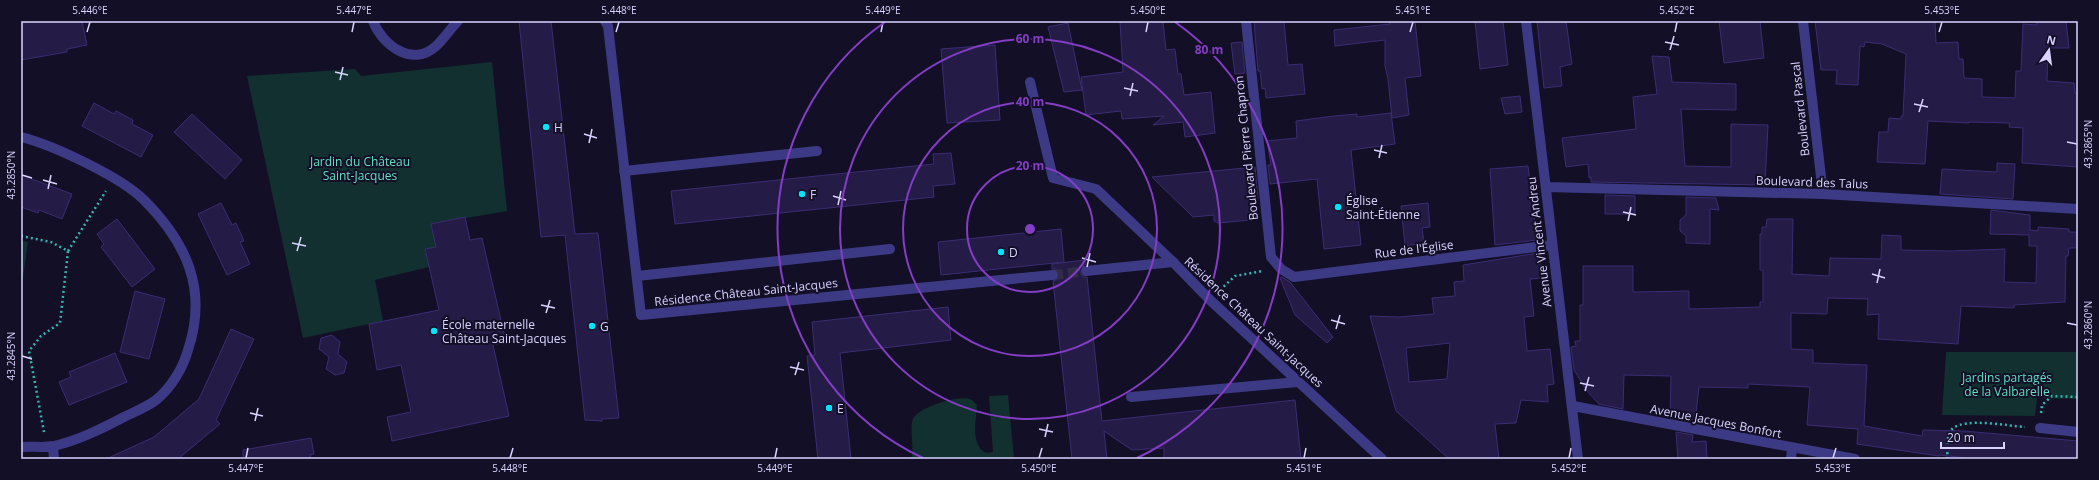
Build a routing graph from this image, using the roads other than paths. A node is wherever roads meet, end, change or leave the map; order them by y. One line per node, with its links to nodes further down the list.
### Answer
1 (373, 21): 2 (street)
2 (458, 21)
3 (605, 21): 10 (street, Résidence Château Saint-Jacques)
4 (1246, 21): 17 (street, Boulevard Pierre Chapron)
5 (1526, 21): 11 (street, Avenue Vincent Andreu)
6 (1803, 21): 12 (street, Boulevard Pascal)
7 (1030, 82): 16 (street)
8 (21, 137): 26 (street)
9 (817, 151): 10 (street)
10 (624, 172): 20 (street, Résidence Château Saint-Jacques)
11 (1546, 187): 12 (street, Boulevard des Talus); 14 (street, Avenue Vincent Andreu)
12 (1823, 194): 13 (street, Boulevard des Talus)
13 (2078, 209)
14 (1552, 245): 17 (street, Rue de l'Église); 23 (street, Avenue Vincent Andreu)
15 (890, 249): 20 (street)
16 (1172, 262): 18 (street, Résidence Château Saint-Jacques); 21 (street, Résidence Château Saint-Jacques)
17 (1281, 269)
18 (1086, 271)
19 (1053, 275): 20 (street, Résidence Château Saint-Jacques)
20 (637, 276)
21 (1298, 382): 22 (street); 30 (street, Résidence Château Saint-Jacques)
22 (1131, 397)
23 (1573, 406): 28 (street, Avenue Jacques Bonfort); 31 (street, Avenue Vincent Andreu)
24 (2040, 428): 25 (street)
25 (2078, 432)
26 (50, 446): 27 (street); 29 (street)
27 (21, 447)
28 (1792, 448): 32 (street); 33 (street, Avenue Jacques Bonfort)
29 (54, 459)
30 (1382, 459)
31 (1578, 459)
32 (1791, 459)
33 (1856, 459)

